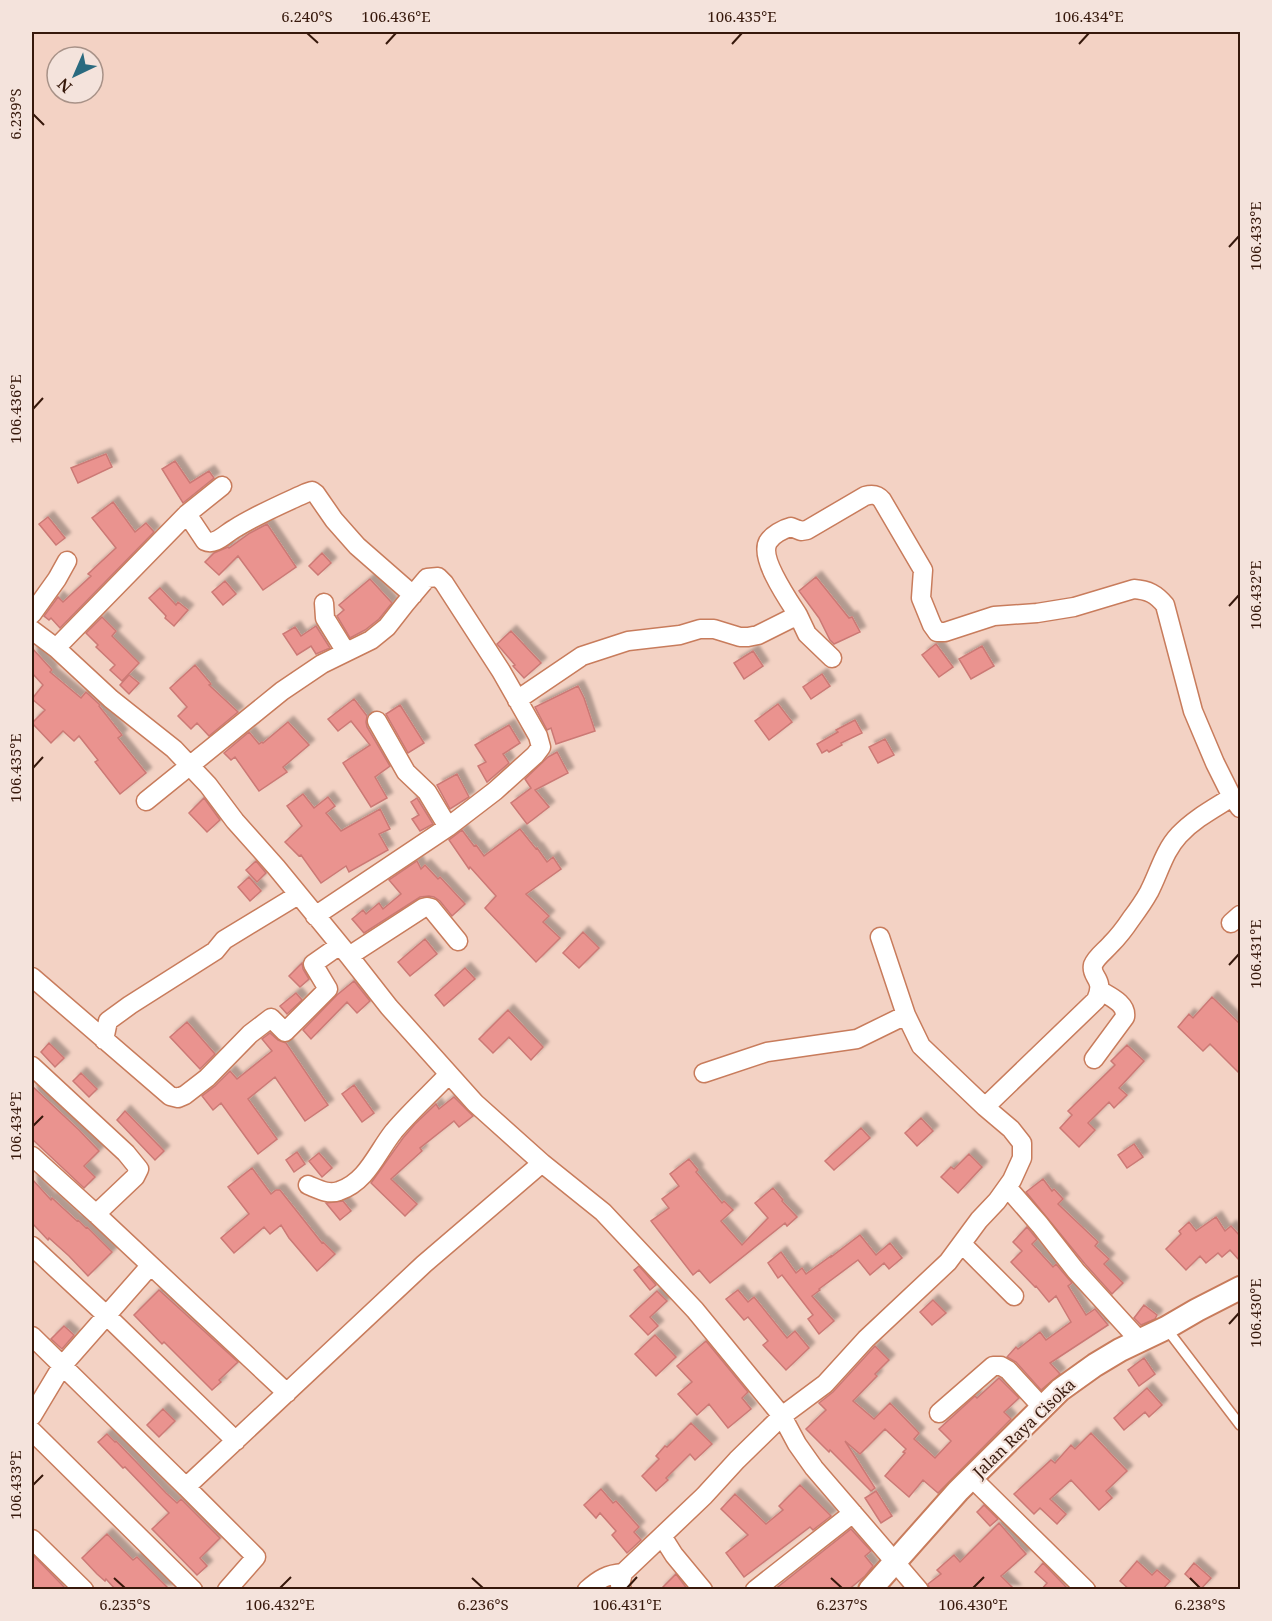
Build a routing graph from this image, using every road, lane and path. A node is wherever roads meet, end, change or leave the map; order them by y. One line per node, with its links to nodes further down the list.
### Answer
1 (222, 486): 2 (street)
2 (187, 514): 4 (street); 9 (street)
3 (67, 561): 6 (street)
4 (413, 595): 10 (street); 12 (street)
5 (324, 603): 10 (street)
6 (32, 615)
7 (798, 615): 11 (street); 12 (street); 16 (street)
8 (32, 630): 9 (street)
9 (56, 648): 14 (street)
10 (346, 652): 14 (street)
11 (832, 658)
12 (517, 700): 17 (street)
13 (377, 721): 17 (street)
14 (189, 765): 15 (street); 18 (street)
15 (146, 801)
16 (1236, 802): 24 (street)
17 (448, 827): 19 (street)
18 (298, 895): 19 (street); 26 (street)
19 (315, 916): 22 (street)
20 (880, 937): 25 (street)
21 (458, 941): 22 (street)
22 (344, 950): 26 (street); 29 (street)
23 (32, 977): 26 (street)
24 (1101, 991): 27 (street); 31 (street)
25 (906, 1015): 30 (street); 31 (street)
26 (104, 1040)
27 (1094, 1059)
28 (32, 1066): 36 (street)
29 (448, 1074): 33 (street); 34 (street)
30 (704, 1074)
31 (985, 1107): 35 (street)
32 (32, 1156): 36 (street)
33 (542, 1163): 47 (street); 51 (street)
34 (308, 1185)
35 (1007, 1187): 37 (street); 45 (street)
36 (96, 1214): 39 (street)
37 (962, 1244): 41 (street); 51 (street)
38 (32, 1246): 42 (street)
39 (150, 1266): 42 (street); 47 (street)
40 (1240, 1288): 43 (street, Jalan Raya Cisoka)
41 (1014, 1296)
42 (106, 1315): 46 (street); 54 (street)
43 (1166, 1328): 45 (street, Jalan Raya Cisoka); 52 (lane)
44 (32, 1336): 46 (street)
45 (1139, 1340): 48 (street, Jalan Raya Cisoka)
46 (62, 1366): 50 (street); 56 (street)
47 (287, 1393): 54 (street)
48 (1042, 1407): 49 (street); 55 (street, Jalan Raya Cisoka)
49 (939, 1413)
50 (32, 1416)
51 (782, 1416): 57 (street); 58 (street)
52 (1240, 1425)
53 (32, 1431): 64 (street)
54 (236, 1441): 56 (street)
55 (972, 1478): 60 (street, Jalan Raya Cisoka); 70 (street)
56 (186, 1487): 62 (street)
57 (853, 1513): 60 (street); 67 (street)
58 (662, 1536): 61 (street); 66 (street)
59 (32, 1539): 63 (street)
60 (895, 1561): 68 (street, Jalan Raya Cisoka); 69 (street)
61 (623, 1581): 65 (street)
62 (235, 1587)
63 (84, 1590)
64 (193, 1590)
65 (588, 1590)
66 (703, 1590)
67 (755, 1590)
68 (870, 1590)
69 (919, 1590)
70 (1086, 1590)

